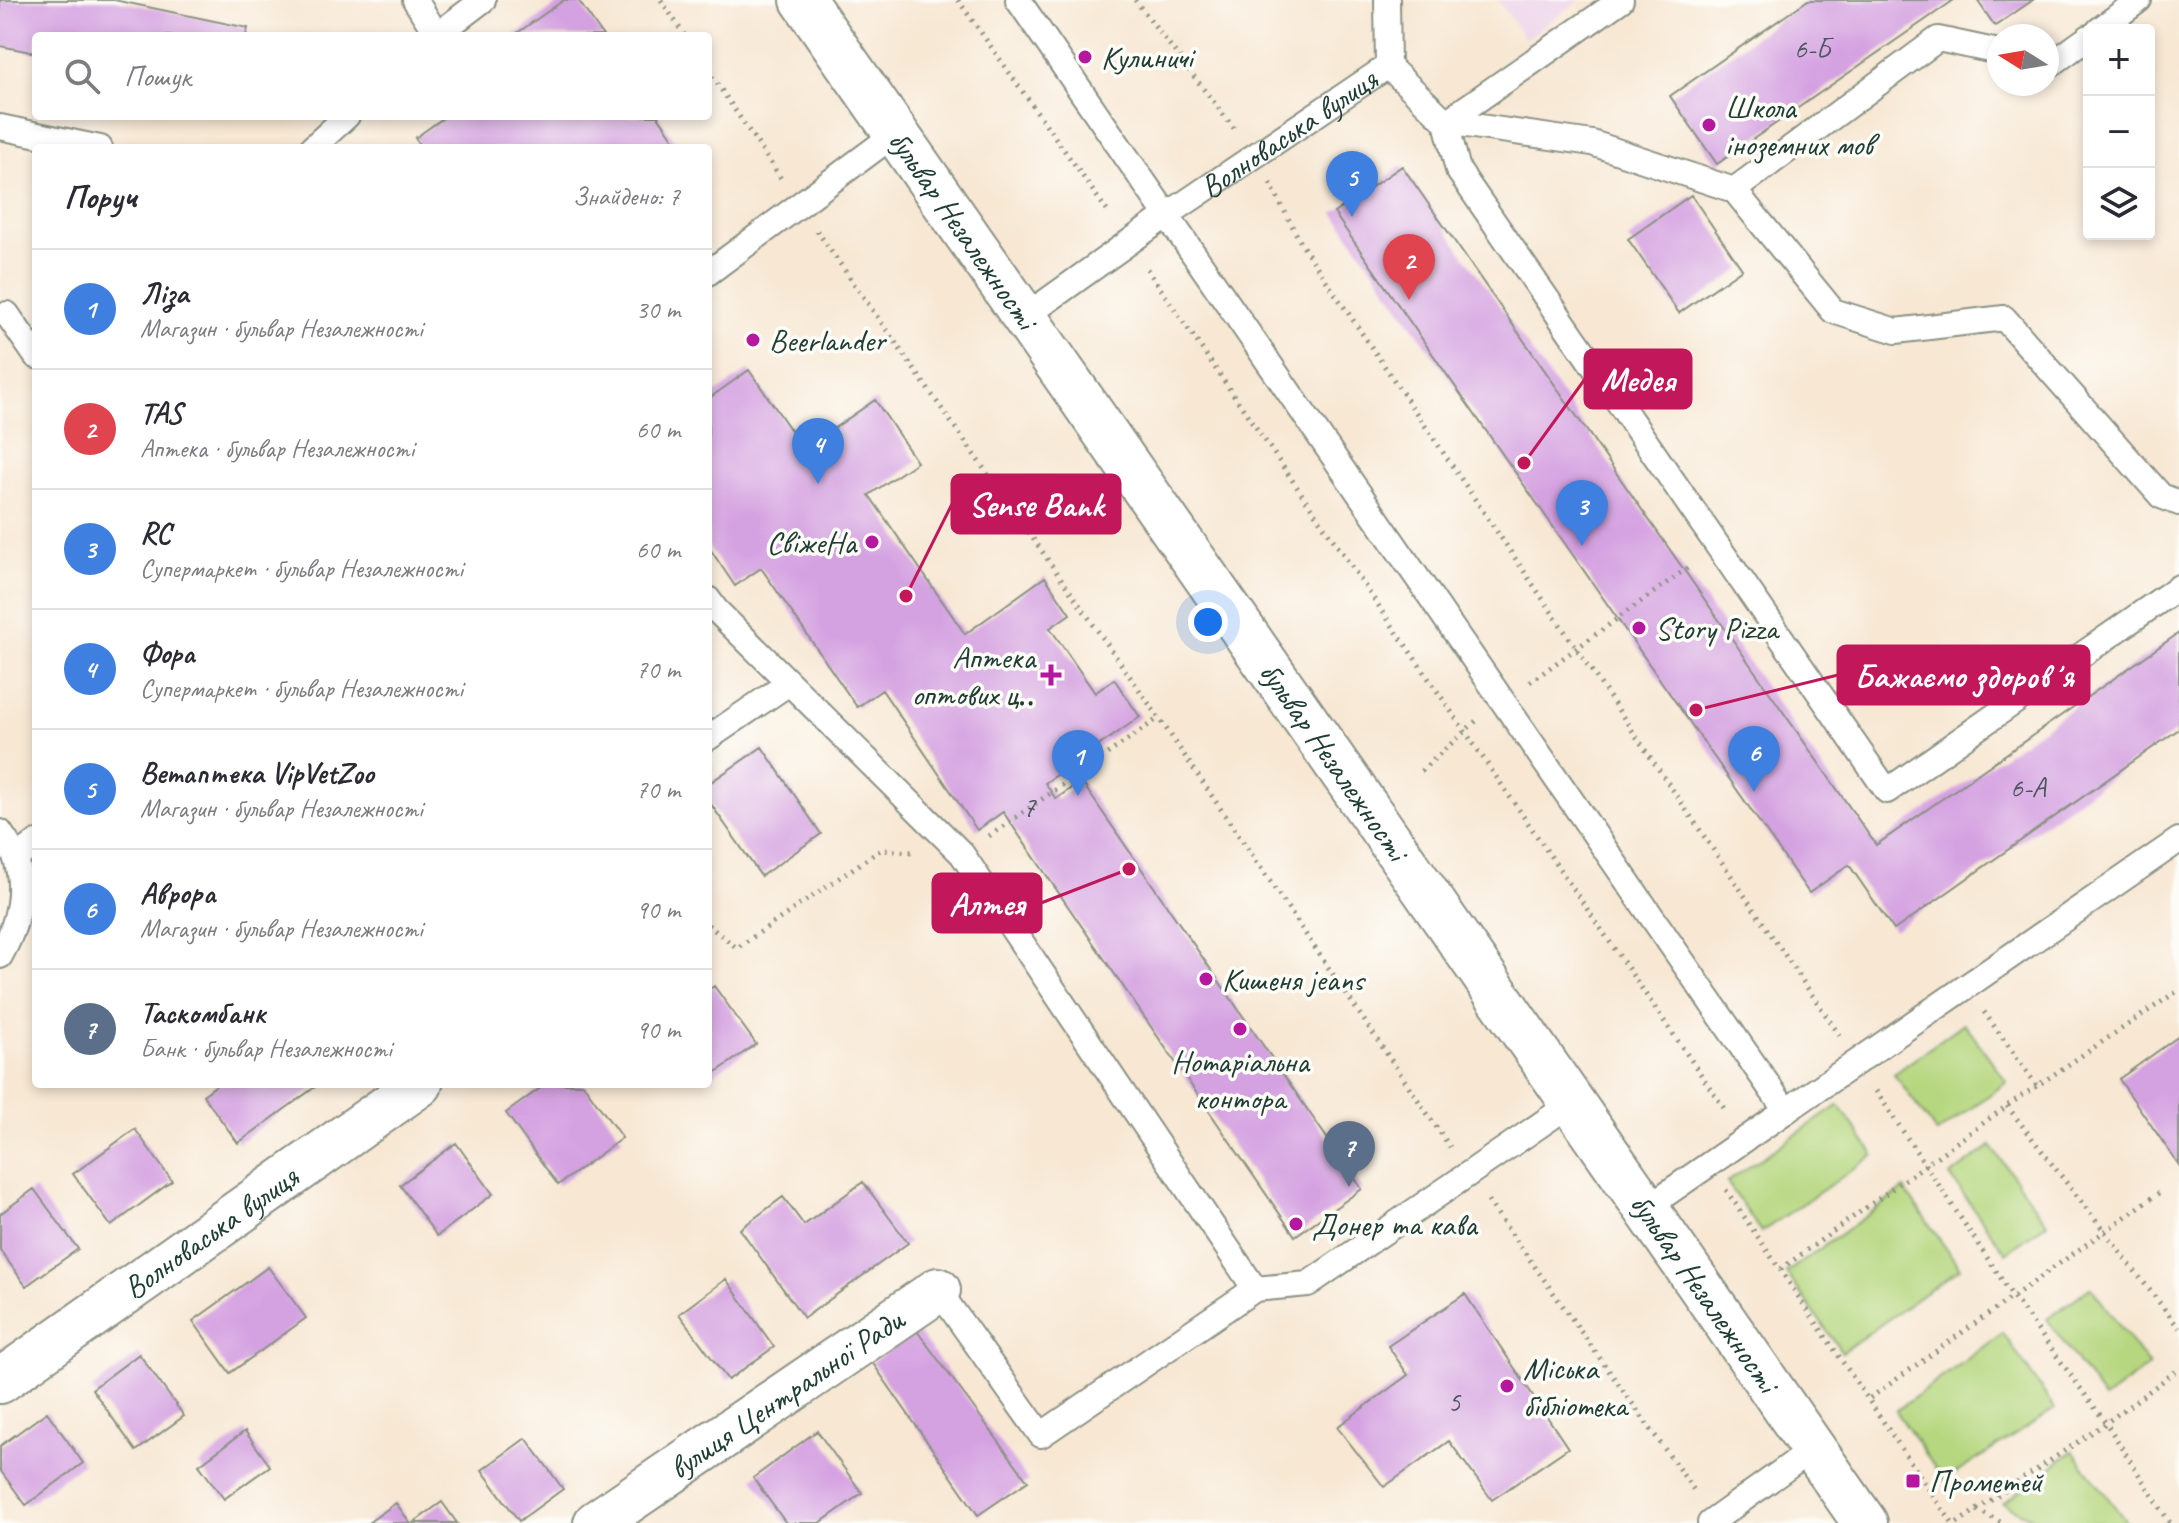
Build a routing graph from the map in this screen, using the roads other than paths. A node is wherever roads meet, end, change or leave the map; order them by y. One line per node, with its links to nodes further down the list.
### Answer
1 (415, 0): 9 (lane)
2 (483, 0): 10 (lane)
3 (803, 0): 18 (main road, бульвар Незалежності)
4 (1018, 0): 22 (lane)
5 (1387, 0): 14 (lane)
6 (1621, 0): 16 (lane)
7 (2139, 0): 8 (lane)
8 (2107, 24)
9 (434, 32)
10 (440, 32)
11 (2083, 41): 13 (lane)
12 (1987, 49): 21 (lane)
13 (2059, 59)
14 (1388, 66): 16 (lane, Волноваська вулиця); 22 (lane, Волноваська вулиця)
15 (343, 120): 20 (lane)
16 (1446, 122): 21 (lane); 28 (lane)
17 (0, 127): 19 (lane)
18 (896, 133): 23 (lane); 25 (main road, бульвар Незалежності)
19 (81, 144)
20 (316, 144)
21 (1734, 190): 27 (lane)
22 (1167, 215): 25 (lane, Волноваська вулиця); 39 (lane)
23 (712, 270)
24 (7, 314): 26 (lane)
25 (1026, 316): 38 (main road, бульвар Незалежності)
26 (32, 350)
27 (2179, 503)
28 (2179, 587)
29 (712, 604): 30 (lane)
30 (789, 683): 31 (lane); 41 (lane)
31 (712, 735)
32 (0, 832): 35 (lane)
33 (2179, 840): 39 (lane)
34 (32, 846): 35 (lane)
35 (16, 858): 36 (lane)
36 (0, 956)
37 (414, 1088): 43 (main road, Волноваська вулиця)
38 (1572, 1103): 40 (main road, бульвар Незалежності); 41 (lane)
39 (1786, 1111): 40 (lane)
40 (1646, 1208): 44 (main road, бульвар Незалежності)
41 (1255, 1289): 42 (lane)
42 (938, 1290): 46 (main road, вулиця Центральної Ради)
43 (0, 1381)
44 (1813, 1449): 45 (lane); 47 (main road, бульвар Незалежності)
45 (1713, 1521)
46 (596, 1523)
47 (1865, 1523)

